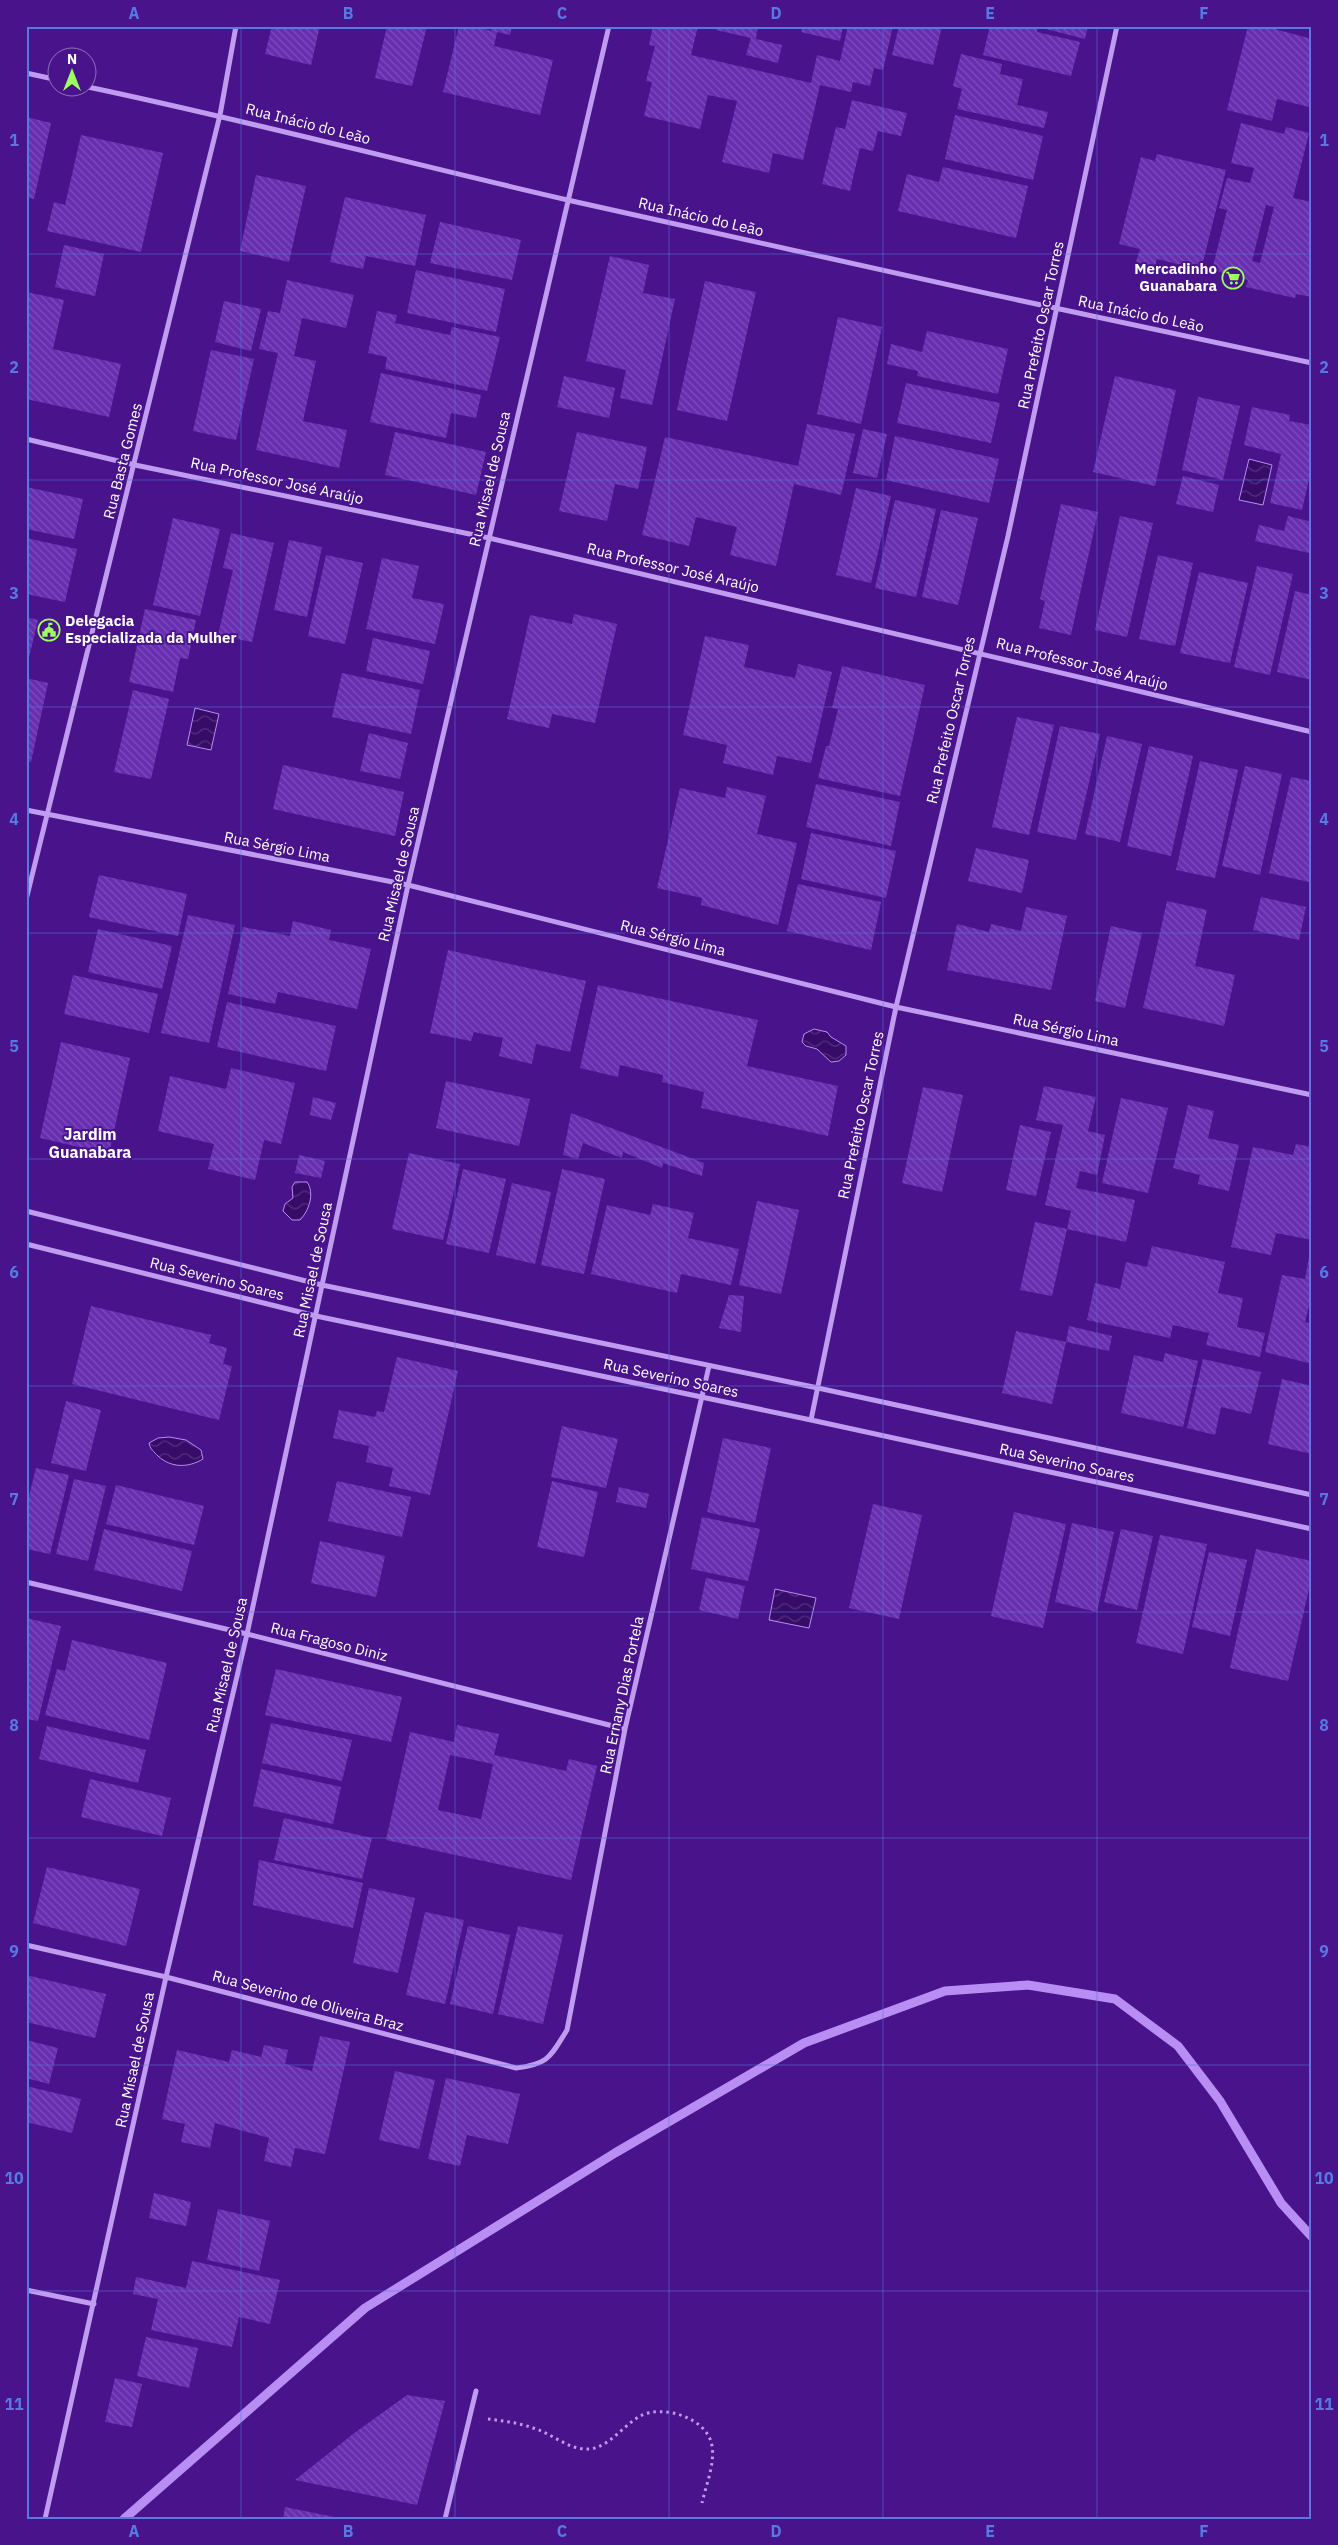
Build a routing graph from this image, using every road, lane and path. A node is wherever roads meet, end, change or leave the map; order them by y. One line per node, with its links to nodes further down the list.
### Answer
1 (236, 26): 7 (street, Rua Basta Gomes)
2 (609, 26): 8 (street, Rua Misael de Sousa)
3 (1117, 26): 9 (street, Rua Prefeito Oscar Torres)
4 (26, 74): 5 (street)
5 (48, 78)
6 (98, 89): 7 (street, Rua Inácio do Leão)
7 (220, 115): 8 (street, Rua Inácio do Leão); 12 (street, Rua Basta Gomes)
8 (570, 200): 9 (street, Rua Inácio do Leão); 13 (street, Rua Misael de Sousa)
9 (1058, 310): 10 (street, Rua Inácio do Leão); 14 (street, Rua Prefeito Oscar Torres)
10 (1312, 363)
11 (26, 439): 12 (street, Rua Professor José Araújo)
12 (135, 464): 13 (street, Rua Professor José Araújo); 17 (street, Rua Basta Gomes)
13 (489, 538): 14 (street, Rua Professor José Araújo); 18 (street, Rua Misael de Sousa)
14 (980, 652): 15 (street, Rua Professor José Araújo); 20 (street, Rua Prefeito Oscar Torres)
15 (1312, 732)
16 (26, 810): 17 (street, Rua Sérgio Lima)
17 (47, 815): 18 (street, Rua Sérgio Lima); 19 (street, Rua Basta Gomes)
18 (408, 885): 20 (street, Rua Sérgio Lima); 24 (street, Rua Misael de Sousa)
19 (26, 900)
20 (896, 1007): 21 (street, Rua Sérgio Lima); 27 (street, Rua Prefeito Oscar Torres)
21 (1312, 1095)
22 (26, 1211): 24 (street, Rua Severino Soares)
23 (26, 1244): 25 (street, Rua Severino Soares)
24 (322, 1285): 25 (street, Rua Misael de Sousa); 26 (street, Rua Severino Soares)
25 (316, 1316): 28 (street, Rua Severino Soares); 33 (street, Rua Misael de Sousa)
26 (709, 1366): 27 (street, Rua Severino Soares); 28 (street, Rua Ernany Dias Portela)
27 (818, 1388): 29 (street, Rua Prefeito Oscar Torres); 30 (street, Rua Severino Soares)
28 (703, 1398): 29 (street, Rua Severino Soares); 34 (street, Rua Ernany Dias Portela)
29 (811, 1420): 31 (street, Rua Severino Soares)
30 (1312, 1495)
31 (1312, 1529)
32 (26, 1582): 33 (street, Rua Fragoso Diniz)
33 (247, 1634): 34 (street, Rua Fragoso Diniz); 36 (street, Rua Misael de Sousa)
34 (625, 1729): 37 (street, Rua Ernany Dias Portela)
35 (26, 1945): 36 (street, Rua Severino de Oliveira Braz)
36 (166, 1977): 37 (street, Rua Severino de Oliveira Braz); 39 (street, Rua Misael de Sousa)
37 (567, 2030)
38 (26, 2290): 39 (street)
39 (94, 2304): 43 (street, Rua Misael de Sousa)
40 (476, 2391): 44 (street)
41 (512, 2422): 42 (path)
42 (702, 2502)
43 (45, 2519)
44 (445, 2519)

